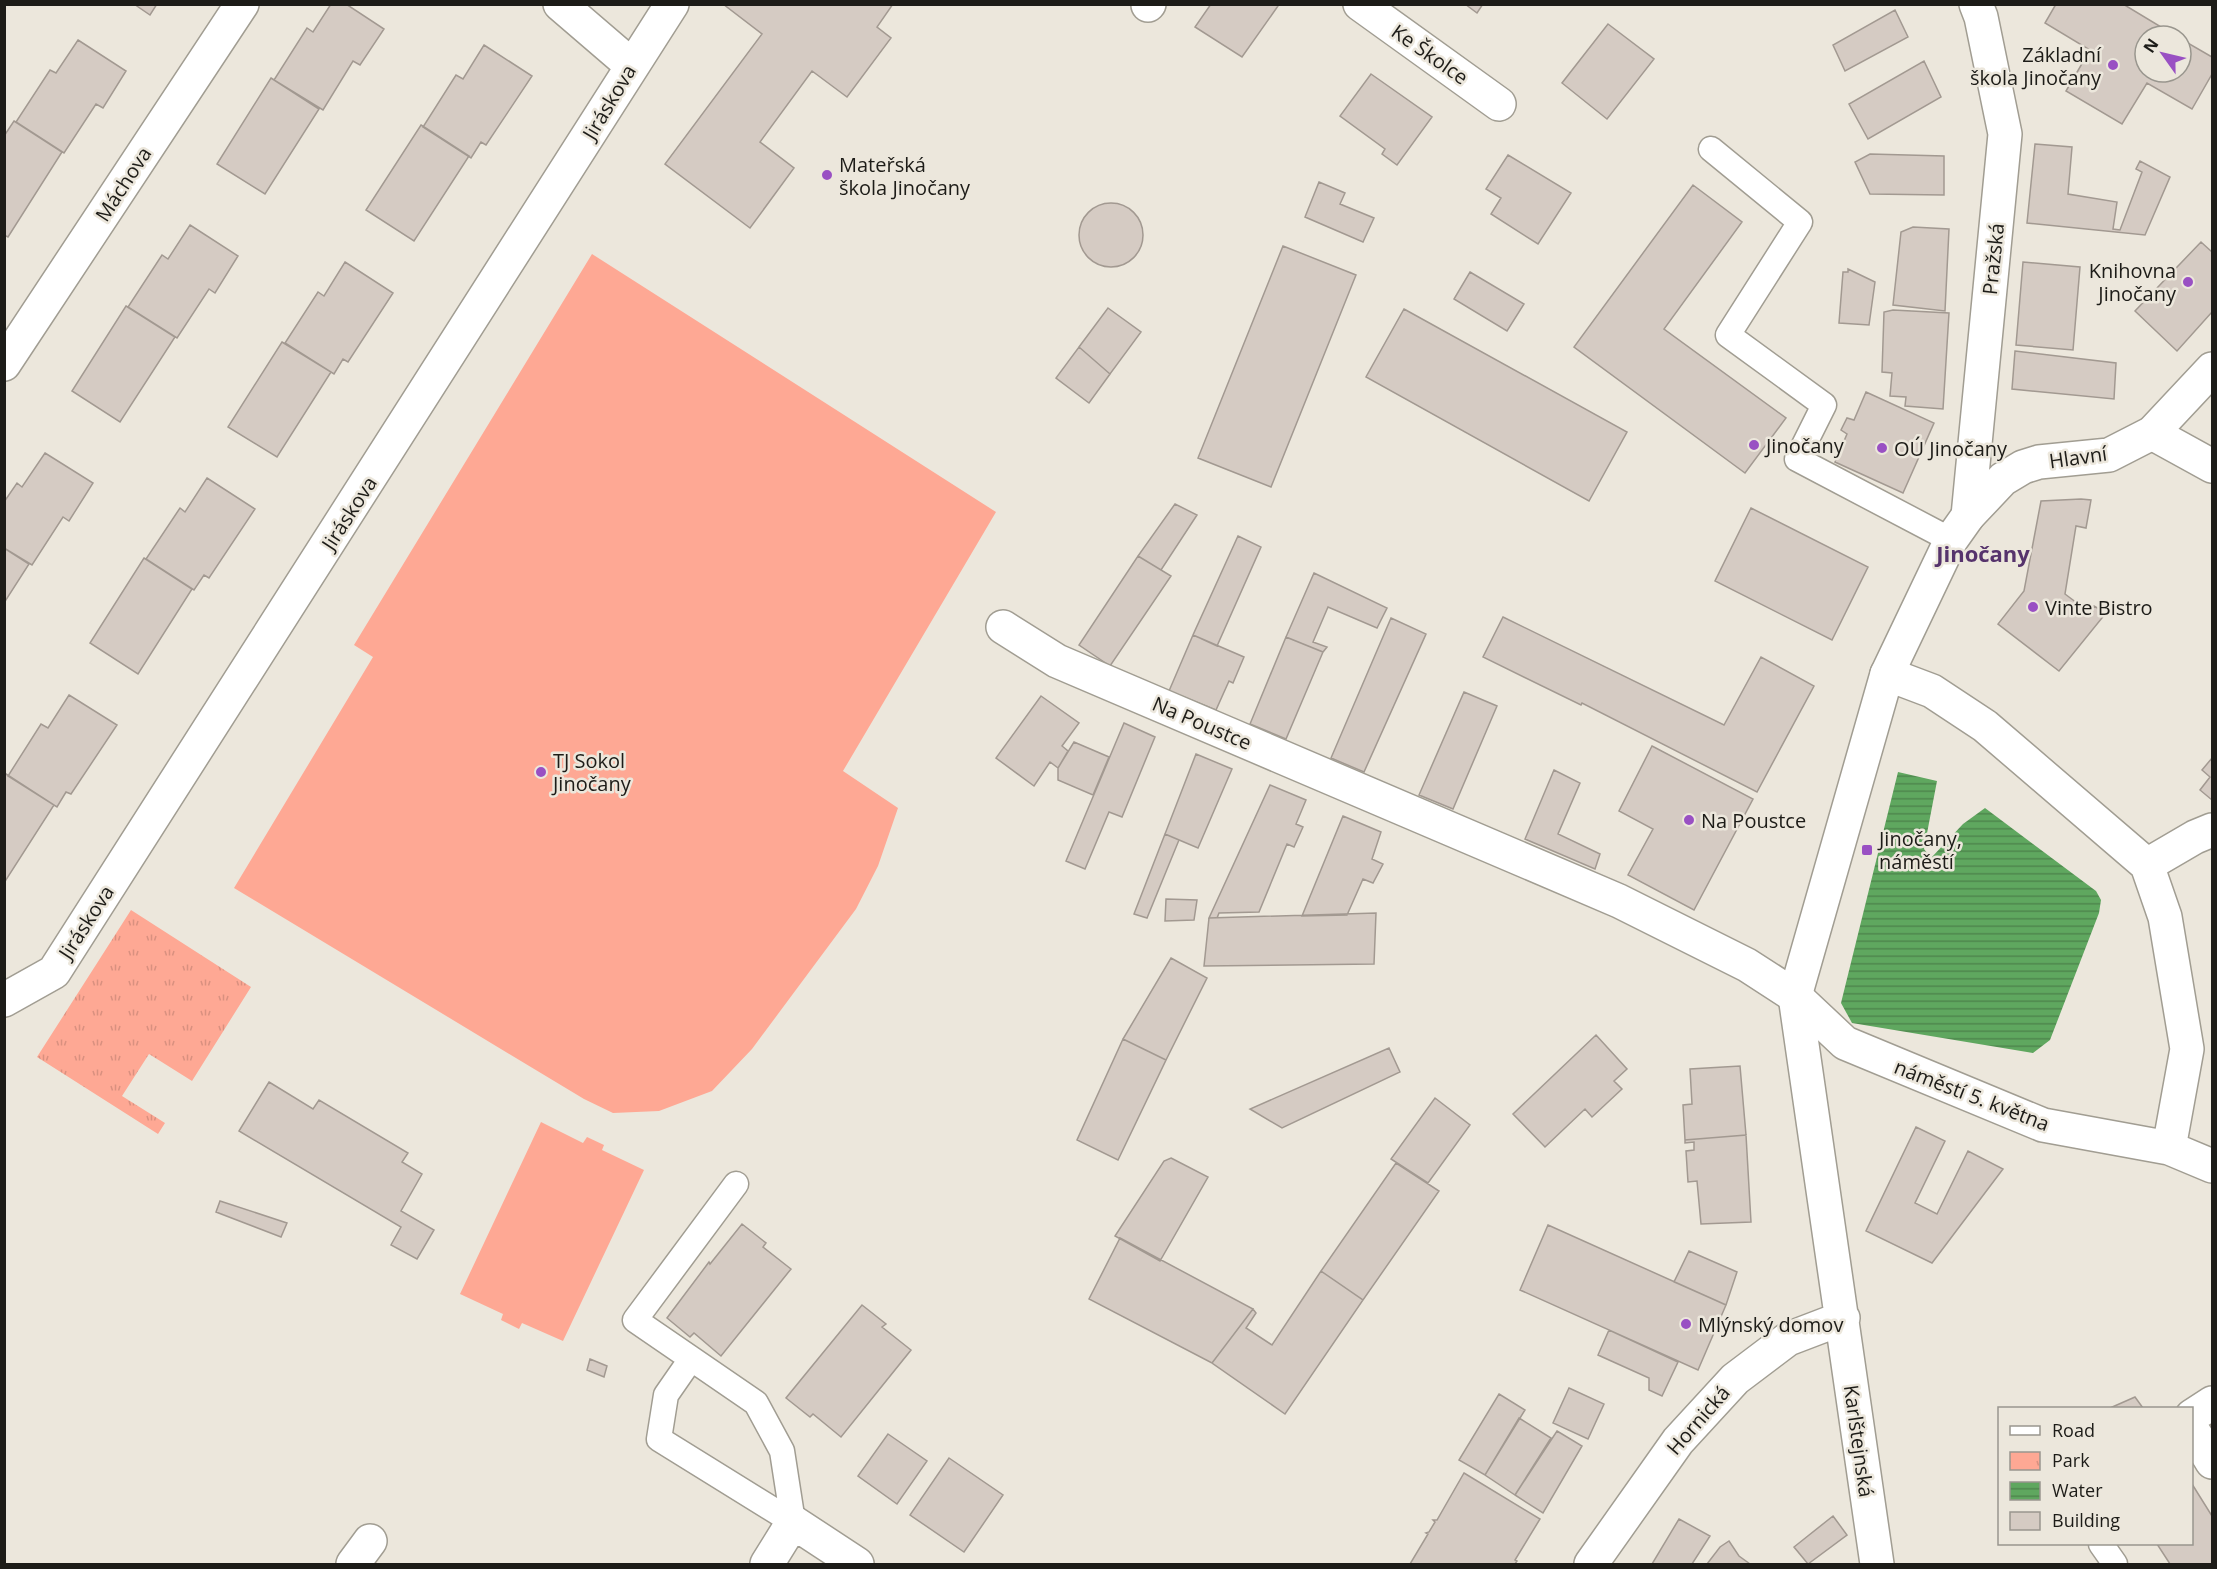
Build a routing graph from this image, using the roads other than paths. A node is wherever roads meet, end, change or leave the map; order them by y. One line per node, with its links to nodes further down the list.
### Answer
1 (242, 4): 9 (street, Máchova)
2 (560, 4): 6 (street)
3 (672, 4): 6 (street, Jiráskova)
4 (1360, 4): 7 (street, Ke Školce)
5 (1976, 4): 13 (street, Pražská)
6 (631, 65): 19 (street, Jiráskova)
7 (1499, 104)
8 (1711, 149): 13 (lane)
9 (4, 364)
10 (2212, 369): 11 (street, Hlavní)
11 (2152, 433): 12 (street); 13 (street, Hlavní)
12 (2212, 466)
13 (1959, 528): 15 (street)
14 (1003, 627): 18 (street, Na Poustce)
15 (1887, 674): 17 (street); 18 (street)
16 (2212, 830): 17 (street)
17 (2147, 866): 20 (street)
18 (1795, 996): 20 (street, náměstí 5. května); 23 (street)
19 (4, 1000)
20 (2169, 1148): 21 (street, náměstí 5. května)
21 (2212, 1167)
22 (736, 1184): 24 (lane)
23 (1843, 1318): 33 (street, Hornická); 34 (street, Karlštejnská)
24 (691, 1359): 29 (lane); 29 (lane)
25 (2212, 1403): 26 (street)
26 (2193, 1415)
27 (2193, 1431): 28 (street)
28 (2212, 1462)
29 (793, 1522): 31 (street); 32 (street)
30 (2102, 1545): 35 (lane)
31 (767, 1564)
32 (857, 1564)
33 (1591, 1564)
34 (1877, 1564)
35 (2115, 1564)

